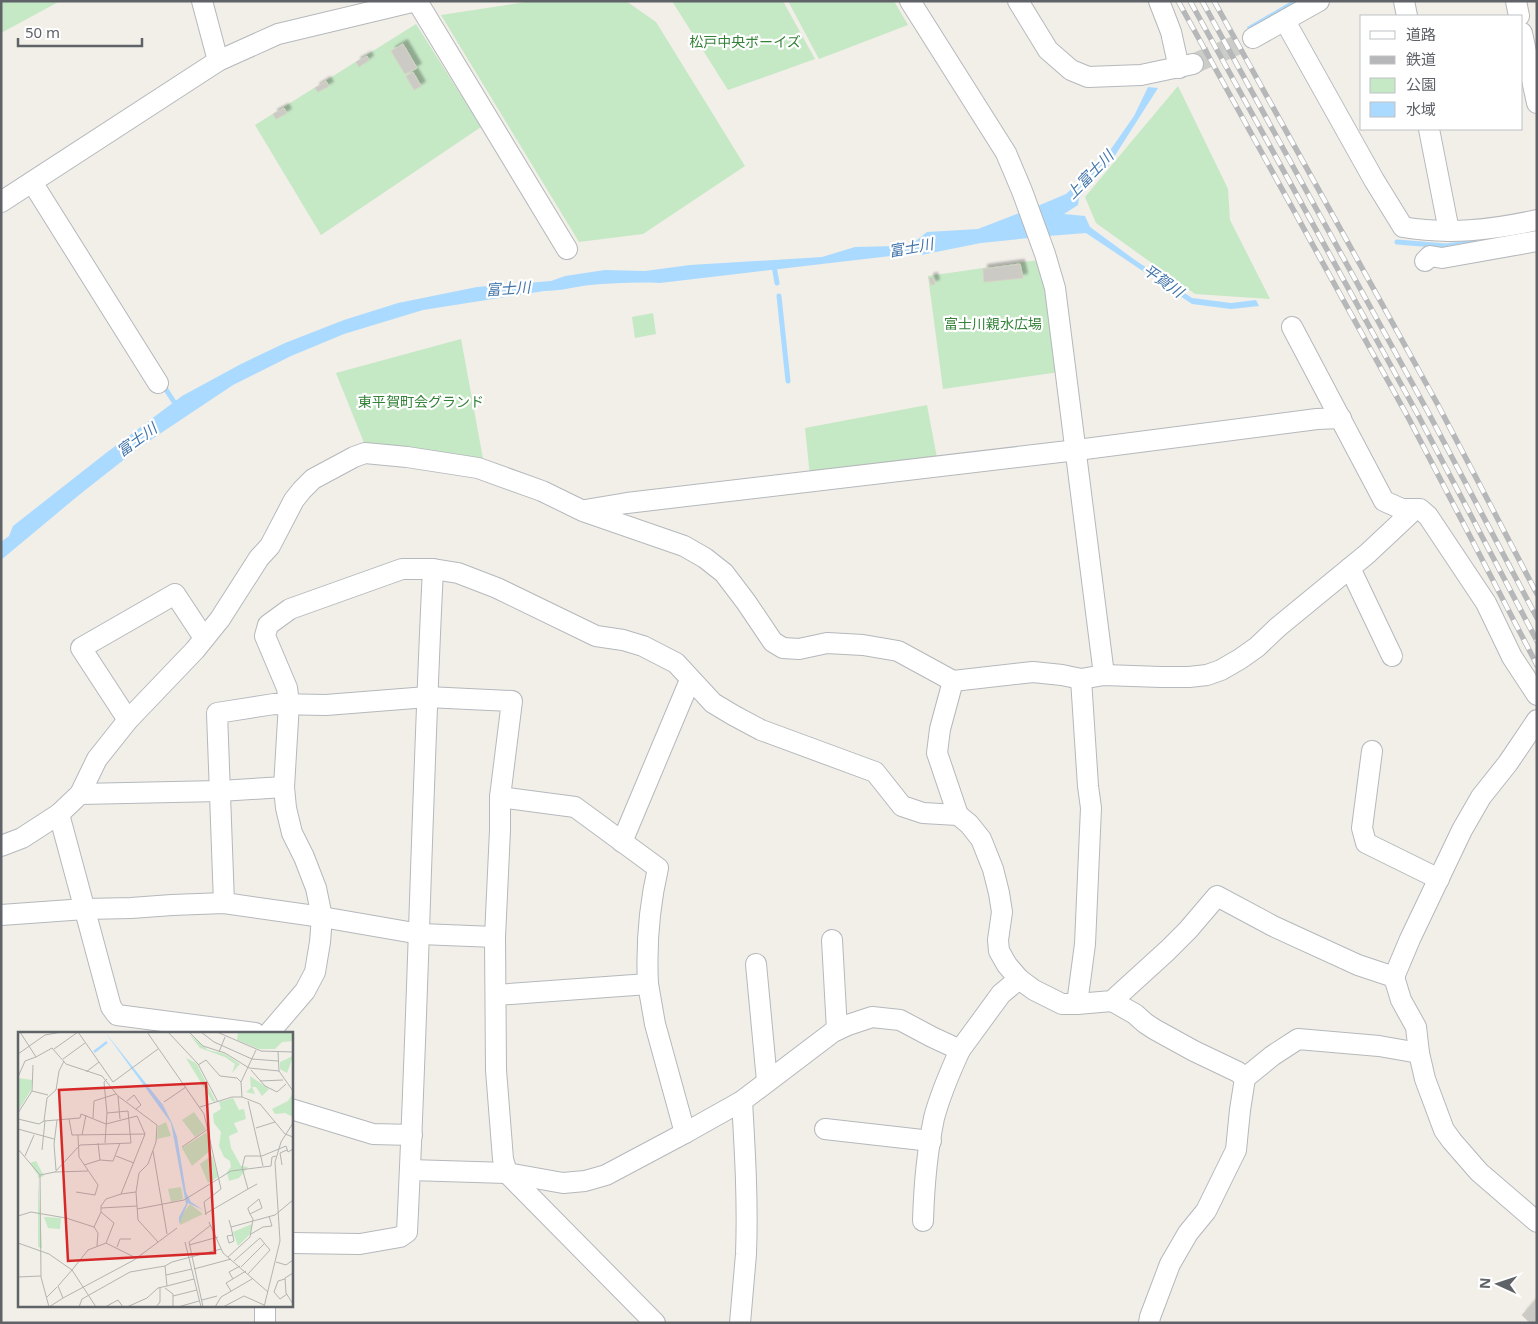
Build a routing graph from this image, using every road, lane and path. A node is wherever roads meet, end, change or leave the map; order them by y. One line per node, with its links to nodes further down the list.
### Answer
1 (202, 1): 14 (street)
2 (417, 1): 14 (street); 22 (street)
3 (910, 1): 27 (street)
4 (1018, 1): 5 (street)
5 (1159, 1)
6 (1319, 1): 9 (street)
7 (1404, 1): 10 (street)
8 (1516, 1): 11 (street)
9 (1288, 13): 12 (street); 20 (street)
10 (1407, 15)
11 (1518, 15)
12 (1253, 38)
13 (1523, 38): 15 (street)
14 (218, 62): 17 (street)
15 (1537, 102)
16 (1429, 130): 20 (street)
17 (32, 182): 18 (street); 25 (street)
18 (1, 202)
19 (1537, 220): 20 (street)
20 (1449, 231)
21 (1537, 241): 23 (street)
22 (567, 249)
23 (1425, 261)
24 (1292, 327): 26 (street)
25 (158, 383)
26 (1342, 418): 27 (street); 28 (street)
27 (1077, 450): 29 (street); 34 (street)
28 (1414, 510): 30 (street); 38 (street)
29 (582, 511): 32 (street); 37 (street)
30 (1350, 568): 33 (street); 34 (street)
31 (433, 570): 36 (street); 39 (street); 40 (street)
32 (204, 638): 41 (street); 41 (street)
33 (1392, 656)
34 (1104, 675): 35 (street)
35 (1081, 679): 37 (street); 66 (street)
36 (690, 680): 49 (street); 50 (street)
37 (953, 681): 49 (street)
38 (1537, 695)
39 (426, 697): 40 (street); 47 (street); 57 (street)
40 (289, 703): 44 (street); 45 (street)
41 (128, 720): 46 (street)
42 (1537, 720): 52 (street)
43 (1372, 751): 52 (street)
44 (284, 787): 45 (street); 56 (street)
45 (220, 791): 46 (street); 53 (street)
46 (80, 794): 48 (street)
47 (500, 797): 50 (street); 58 (street)
48 (59, 814): 51 (street); 54 (street)
49 (958, 815): 62 (street)
50 (622, 842): 63 (street)
51 (1, 846)
52 (1439, 879): 61 (street)
53 (224, 902): 54 (street); 56 (street)
54 (85, 909): 55 (street); 68 (street)
55 (1, 915)
56 (322, 917): 57 (street); 69 (street)
57 (420, 934): 58 (street); 78 (street)
58 (495, 937): 64 (street)
59 (832, 940): 67 (street)
60 (756, 964): 73 (street)
61 (1394, 977): 65 (street); 71 (street)
62 (1019, 978): 66 (street); 70 (street)
63 (648, 984): 64 (street); 77 (street)
64 (496, 995): 81 (street)
65 (1112, 1001): 66 (street); 72 (street)
66 (1077, 1004)
67 (837, 1030): 70 (street); 73 (street)
68 (248, 1032)
69 (270, 1032)
70 (960, 1050): 79 (street)
71 (1419, 1053): 72 (street); 83 (street)
72 (1245, 1078): 89 (street)
73 (767, 1082): 74 (street)
74 (742, 1101): 77 (street); 88 (street)
75 (292, 1109): 78 (street)
76 (825, 1129): 79 (street)
77 (685, 1133): 81 (street)
78 (412, 1135): 80 (street)
79 (930, 1141): 82 (street)
80 (410, 1170): 81 (street); 84 (street)
81 (507, 1173): 87 (street)
82 (923, 1221)
83 (1537, 1222)
84 (292, 1243)
85 (265, 1306): 86 (street)
86 (265, 1323)
87 (655, 1323)
88 (740, 1323)
89 (1149, 1323)

